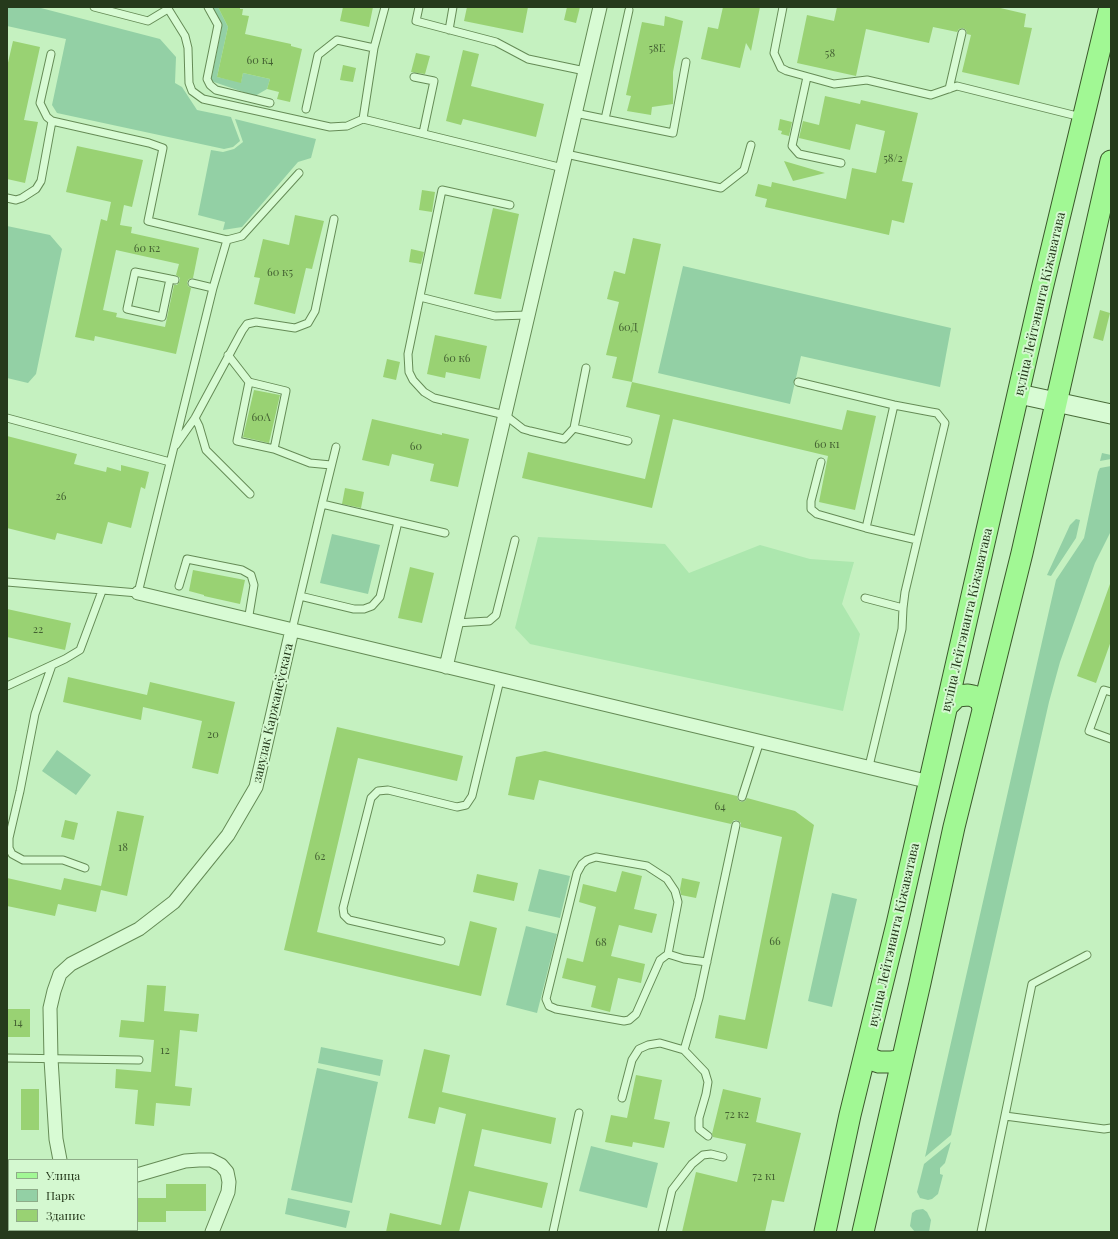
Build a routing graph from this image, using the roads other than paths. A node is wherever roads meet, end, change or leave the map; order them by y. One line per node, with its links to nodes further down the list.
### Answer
1 (94, 7): 9 (lane)
2 (208, 7): 20 (lane)
3 (385, 7): 13 (lane)
4 (419, 7): 11 (lane)
5 (454, 7): 11 (lane)
6 (600, 7): 16 (street)
7 (783, 7): 18 (lane)
8 (1110, 7): 23 (main road, вуліца Лейтэнанта Кіжаватава)
9 (168, 8): 24 (lane)
10 (629, 10): 25 (lane)
11 (449, 30): 16 (lane)
12 (962, 33): 19 (lane)
13 (374, 48): 21 (lane); 24 (lane)
14 (51, 54): 26 (lane)
15 (686, 62): 25 (lane)
16 (585, 71): 22 (street)
17 (414, 77): 27 (lane)
18 (807, 77): 19 (lane); 31 (lane)
19 (949, 89): 23 (lane)
20 (270, 103)
21 (306, 109)
22 (575, 113): 25 (lane); 29 (street)
23 (1083, 117): 47 (main road, вуліца Лейтэнанта Кіжаватава)
24 (363, 119): 27 (lane)
25 (605, 119)
26 (52, 121): 34 (lane); 37 (lane)
27 (423, 133): 32 (lane)
28 (751, 144): 29 (lane)
29 (566, 154): 32 (street)
30 (1111, 161): 48 (main road)
31 (840, 163)
32 (563, 168): 42 (street)
33 (299, 173): 37 (lane)
34 (7, 198)
35 (510, 205): 41 (lane)
36 (334, 219): 43 (lane)
37 (227, 240): 40 (lane)
38 (173, 280): 38 (lane)
39 (192, 284): 40 (lane)
40 (213, 288): 57 (lane)
41 (420, 297): 42 (lane); 51 (lane)
42 (528, 315): 51 (street)
43 (228, 355): 45 (lane); 53 (lane)
44 (586, 368): 54 (lane)
45 (249, 382): 58 (lane); 58 (lane)
46 (798, 382): 49 (lane)
47 (1019, 394): 48 (main road); 84 (main road, вуліца Лейтэнанта Кіжаватава)
48 (1055, 403): 50 (main road); 85 (main road)
49 (894, 405): 65 (lane); 68 (lane)
50 (1111, 414)
51 (505, 415): 54 (lane); 77 (street)
52 (7, 418): 59 (lane)
53 (195, 418): 57 (lane); 62 (lane)
54 (574, 428): 55 (lane)
55 (628, 441)
56 (336, 447): 61 (lane)
57 (174, 448): 59 (lane)
58 (274, 449): 61 (lane)
59 (170, 462): 72 (lane)
60 (821, 462): 65 (lane)
61 (331, 465): 63 (lane)
62 (250, 494)
63 (322, 504): 64 (lane); 73 (lane)
64 (398, 522): 66 (lane); 73 (lane)
65 (866, 528): 68 (lane)
66 (445, 533)
67 (515, 540): 77 (lane)
68 (917, 540): 75 (lane)
69 (7, 582): 71 (lane)
70 (179, 586): 76 (lane)
71 (102, 591): 72 (lane); 79 (lane)
72 (138, 593): 76 (street)
73 (300, 596): 78 (lane)
74 (865, 598): 75 (lane)
75 (902, 608): 88 (lane)
76 (248, 621): 78 (street)
77 (456, 623): 80 (street)
78 (292, 630): 80 (street); 100 (street, завулак Каржанеўскага)
79 (52, 665): 82 (lane); 92 (lane)
80 (446, 667): 81 (street)
81 (500, 680): 87 (street); 93 (lane)
82 (7, 686)
83 (1111, 692): 86 (lane)
84 (948, 705): 85 (main road); 89 (main road, вуліца Лейтэнанта Кіжаватава)
85 (983, 709): 102 (main road)
86 (1111, 739)
87 (760, 741): 88 (street); 90 (lane)
88 (869, 766): 89 (street)
89 (930, 782): 98 (main road, вуліца Лейтэнанта Кіжаватава)
90 (742, 797)
91 (736, 825): 96 (lane)
92 (85, 868)
93 (441, 942)
94 (668, 954): 94 (lane); 96 (lane)
95 (1086, 955): 105 (lane)
96 (707, 962): 97 (lane)
97 (684, 1050): 103 (lane); 107 (lane)
98 (866, 1050): 102 (main road); 114 (main road, вуліца Лейтэнанта Кіжаватава)
99 (7, 1058): 100 (lane)
100 (51, 1059): 101 (lane); 109 (street, завулак Каржанеўскага)
101 (139, 1060)
102 (902, 1060): 115 (main road)
103 (622, 1098)
104 (579, 1114): 112 (lane)
105 (1005, 1116): 106 (lane); 116 (lane)
106 (1111, 1128)
107 (708, 1136)
108 (723, 1157): 113 (lane)
109 (60, 1159)
110 (138, 1175): 111 (street)
111 (212, 1232)
112 (553, 1232)
113 (662, 1232)
114 (825, 1232)
115 (863, 1232)
116 (981, 1232)

